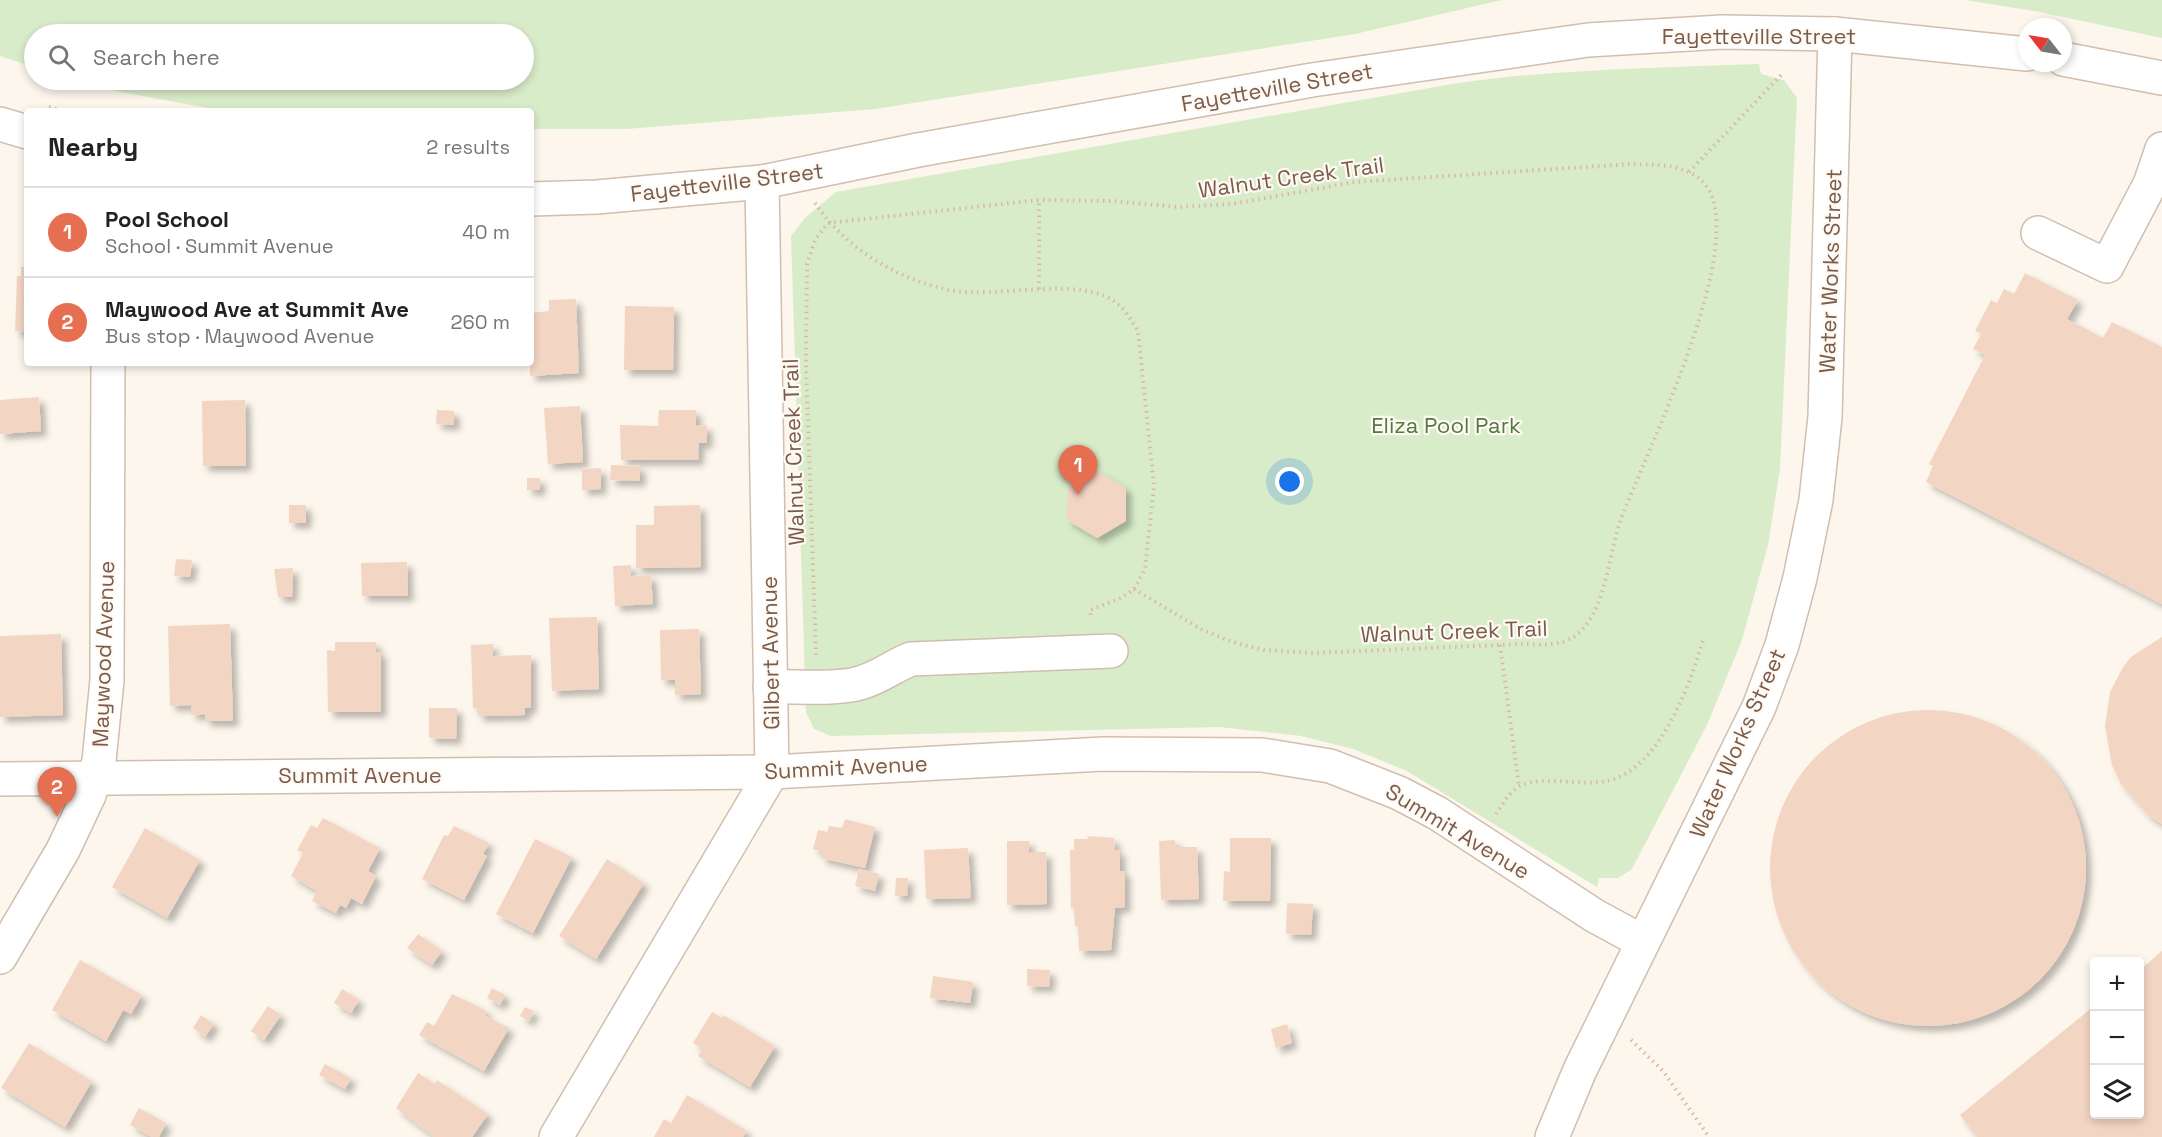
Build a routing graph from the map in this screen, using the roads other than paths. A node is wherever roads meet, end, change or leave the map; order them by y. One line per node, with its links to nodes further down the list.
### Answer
1 (1836, 34): 2 (street, Fayetteville Street); 8 (street, Fayetteville Street); 17 (street, Water Works Street)
2 (2018, 53)
3 (2072, 61): 4 (street)
4 (2162, 78)
5 (0, 123): 6 (street)
6 (24, 131)
7 (2162, 149): 10 (street)
8 (762, 182): 9 (street, Fayetteville Street); 13 (street, Gilbert Avenue)
9 (534, 199)
10 (2038, 232)
11 (108, 366): 15 (street, Maywood Avenue)
12 (1102, 652): 13 (street)
13 (770, 687): 14 (street, Gilbert Avenue)
14 (772, 772): 15 (street, Summit Avenue); 17 (street, Summit Avenue); 19 (street)
15 (95, 777): 16 (street, Summit Avenue); 18 (street, Maywood Avenue)
16 (0, 779)
17 (1643, 942): 20 (street, Water Works Street)
18 (0, 957)
19 (556, 1137)
20 (1552, 1137)

